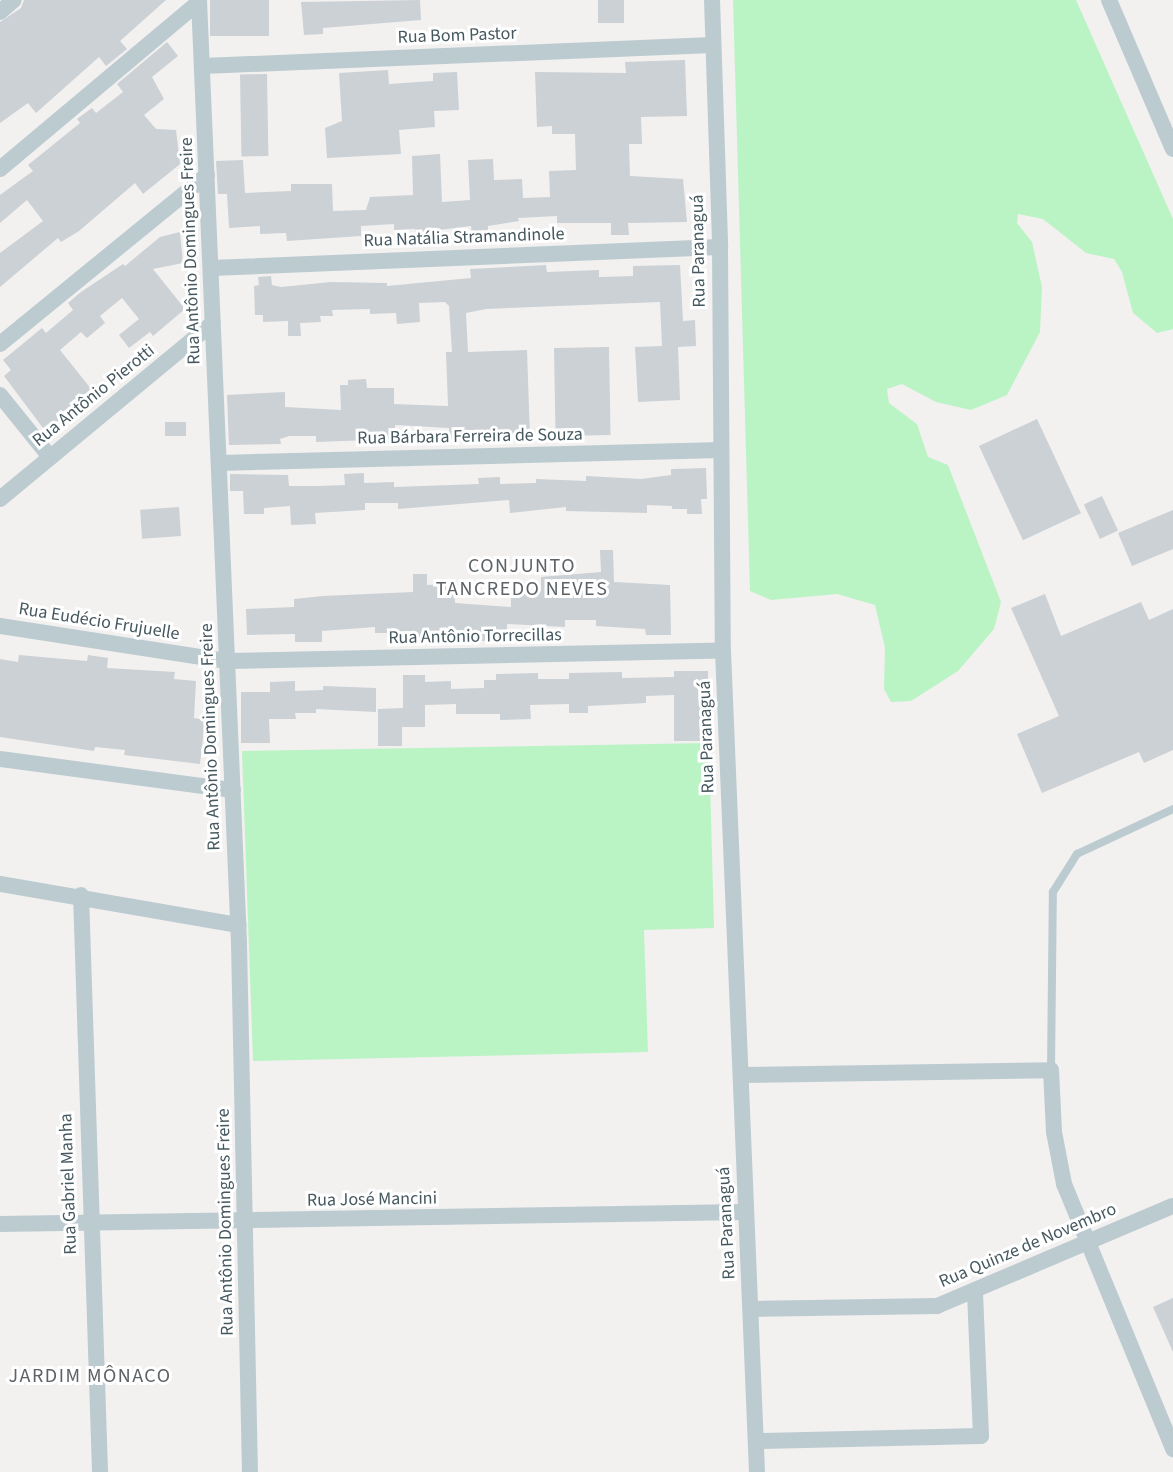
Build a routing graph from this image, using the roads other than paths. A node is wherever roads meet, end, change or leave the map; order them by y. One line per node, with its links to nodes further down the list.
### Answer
1 (14, 0): 5 (street)
2 (711, 0): 6 (street, Rua Paranaguá)
3 (1109, 0): 8 (street)
4 (199, 1): 7 (street, Rua Antônio Domingues Freire); 9 (street)
5 (0, 12)
6 (713, 45): 7 (street, Rua Bom Pastor); 11 (street, Rua Paranaguá)
7 (203, 66): 10 (street, Rua Antônio Domingues Freire)
8 (1173, 148)
9 (0, 169)
10 (207, 175): 12 (street, Rua Antônio Domingues Freire); 14 (street)
11 (720, 246): 12 (street, Rua Natália Stramandinole); 16 (street, Rua Paranaguá)
12 (211, 268): 13 (street, Rua Antônio Domingues Freire)
13 (213, 323): 17 (street, Rua Antônio Pierotti); 18 (street, Rua Antônio Domingues Freire)
14 (0, 344)
15 (0, 395): 17 (street)
16 (721, 450): 18 (street, Rua Bárbara Ferreira de Souza); 21 (street, Rua Paranaguá)
17 (50, 457): 19 (street, Rua Antônio Pierotti)
18 (219, 463): 22 (street, Rua Antônio Domingues Freire)
19 (0, 499)
20 (0, 626): 22 (street, Rua Eudécio Frujuelle)
21 (723, 651): 22 (street, Rua Antônio Torrecillas); 30 (street, Rua Paranaguá)
22 (227, 661): 24 (street, Rua Antônio Domingues Freire)
23 (0, 759): 24 (street)
24 (232, 790): 28 (street, Rua Antônio Domingues Freire)
25 (1173, 809): 29 (lane)
26 (0, 884): 27 (street)
27 (81, 895): 28 (street); 33 (street, Rua Gabriel Manha)
28 (238, 925): 34 (street, Rua Antônio Domingues Freire)
29 (1051, 1070): 30 (street); 36 (street)
30 (741, 1075): 32 (street, Rua Paranaguá)
31 (1173, 1206): 36 (street, Rua Quinze de Novembro)
32 (746, 1212): 34 (street, Rua José Mancini); 38 (street, Rua Paranaguá)
33 (90, 1223): 34 (street, Rua José Mancini); 35 (street, Rua José Mancini); 41 (street, Rua Gabriel Manha)
34 (246, 1223): 42 (street, Rua Antônio Domingues Freire)
35 (0, 1224)
36 (1089, 1243): 37 (street, Rua Quinze de Novembro); 40 (street)
37 (975, 1290): 38 (street, Rua Quinze de Novembro); 39 (street)
38 (752, 1309): 39 (street, Rua Paranaguá)
39 (757, 1441): 43 (street, Rua Paranaguá)
40 (1173, 1449)
41 (100, 1472)
42 (250, 1472)
43 (757, 1472)

